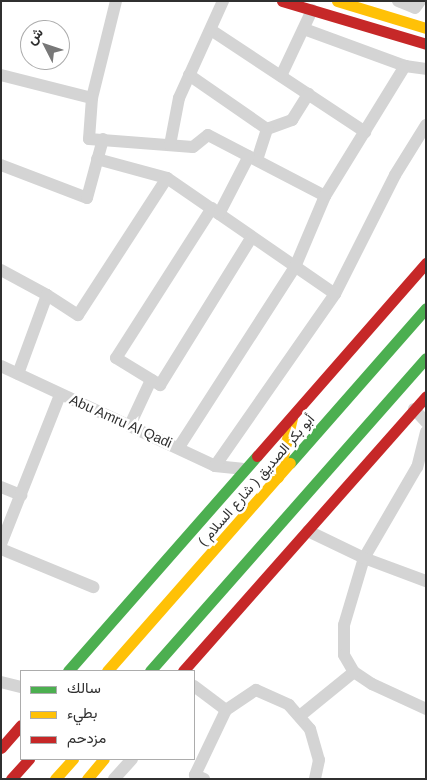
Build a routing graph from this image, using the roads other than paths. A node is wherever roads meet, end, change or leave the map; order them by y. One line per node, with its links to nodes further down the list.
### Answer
1 (116, 1): 18 (street)
2 (224, 1): 10 (street)
3 (282, 1): 7 (main road)
4 (337, 1): 8 (main road)
5 (398, 1): 6 (street)
6 (420, 1)
7 (312, 10): 9 (street); 11 (main road)
8 (426, 28)
9 (304, 29): 12 (street); 16 (street)
10 (211, 30): 15 (street); 16 (street)
11 (426, 44)
12 (406, 66): 13 (street); 21 (street)
13 (426, 69)
14 (1, 75): 18 (street)
15 (189, 75): 20 (street); 23 (street)
16 (281, 76): 17 (street)
17 (308, 94): 20 (street); 21 (street)
18 (92, 98): 22 (street)
19 (426, 125): 34 (street)
20 (268, 129): 24 (street)
21 (365, 132): 28 (street)
22 (103, 139): 23 (street); 25 (street)
23 (170, 145): 24 (street)
24 (253, 158): 28 (street); 29 (street)
25 (97, 159): 26 (street); 27 (street)
26 (1, 165)
27 (168, 178): 29 (street); 35 (street)
28 (325, 196): 32 (street)
29 (215, 211): 30 (street); 40 (street)
30 (251, 238): 32 (street); 40 (street)
31 (426, 263): 44 (main road)
32 (295, 267): 34 (street); 48 (street)
33 (1, 270): 35 (street)
34 (335, 294): 50 (street)
35 (47, 295): 39 (street)
36 (426, 308): 53 (main road, ( شارع السلام ) أبو بكر الصديق)
37 (426, 358): 52 (main road)
38 (1, 366): 39 (street, Abu Amru Al Qadi)
39 (18, 374): 41 (street, Abu Amru Al Qadi)
40 (151, 380): 46 (street)
41 (60, 395): 46 (street, Abu Amru Al Qadi); 55 (street)
42 (426, 396): 43 (main road)
43 (414, 409): 45 (street); 49 (main road)
44 (293, 416): 51 (main road); 53 (main road)
45 (426, 422)
46 (130, 426): 48 (street, Abu Amru Al Qadi)
47 (426, 432): 59 (street)
48 (179, 447): 50 (street, Abu Amru Al Qadi)
49 (376, 453): 52 (main road); 56 (main road)
50 (215, 466): 51 (street, Abu Amru Al Qadi)
51 (242, 469): 62 (main road)
52 (321, 476): 64 (main road)
53 (278, 479): 63 (main road, ( شارع السلام ) أبو بكر الصديق)
54 (1, 487): 55 (street)
55 (21, 495): 57 (street)
56 (308, 530): 59 (street); 65 (main road)
57 (1, 544)
58 (1, 549): 61 (street)
59 (364, 558): 60 (street); 66 (street)
60 (426, 581)
61 (93, 587)
62 (69, 670)
63 (108, 670)
64 (151, 670)
65 (184, 670)
66 (354, 672): 70 (street); 72 (street)
67 (1, 682): 68 (street)
68 (20, 687)
69 (195, 688): 71 (street)
70 (426, 709)
71 (226, 710): 72 (street); 83 (street)
72 (301, 715): 84 (street)
73 (20, 726): 74 (main road)
74 (1, 748)
75 (28, 760): 79 (main road)
76 (72, 760): 80 (main road)
77 (103, 760): 81 (main road)
78 (131, 760): 82 (street)
79 (11, 779)
80 (56, 779)
81 (86, 779)
82 (114, 779)
83 (204, 779)
84 (315, 779)

